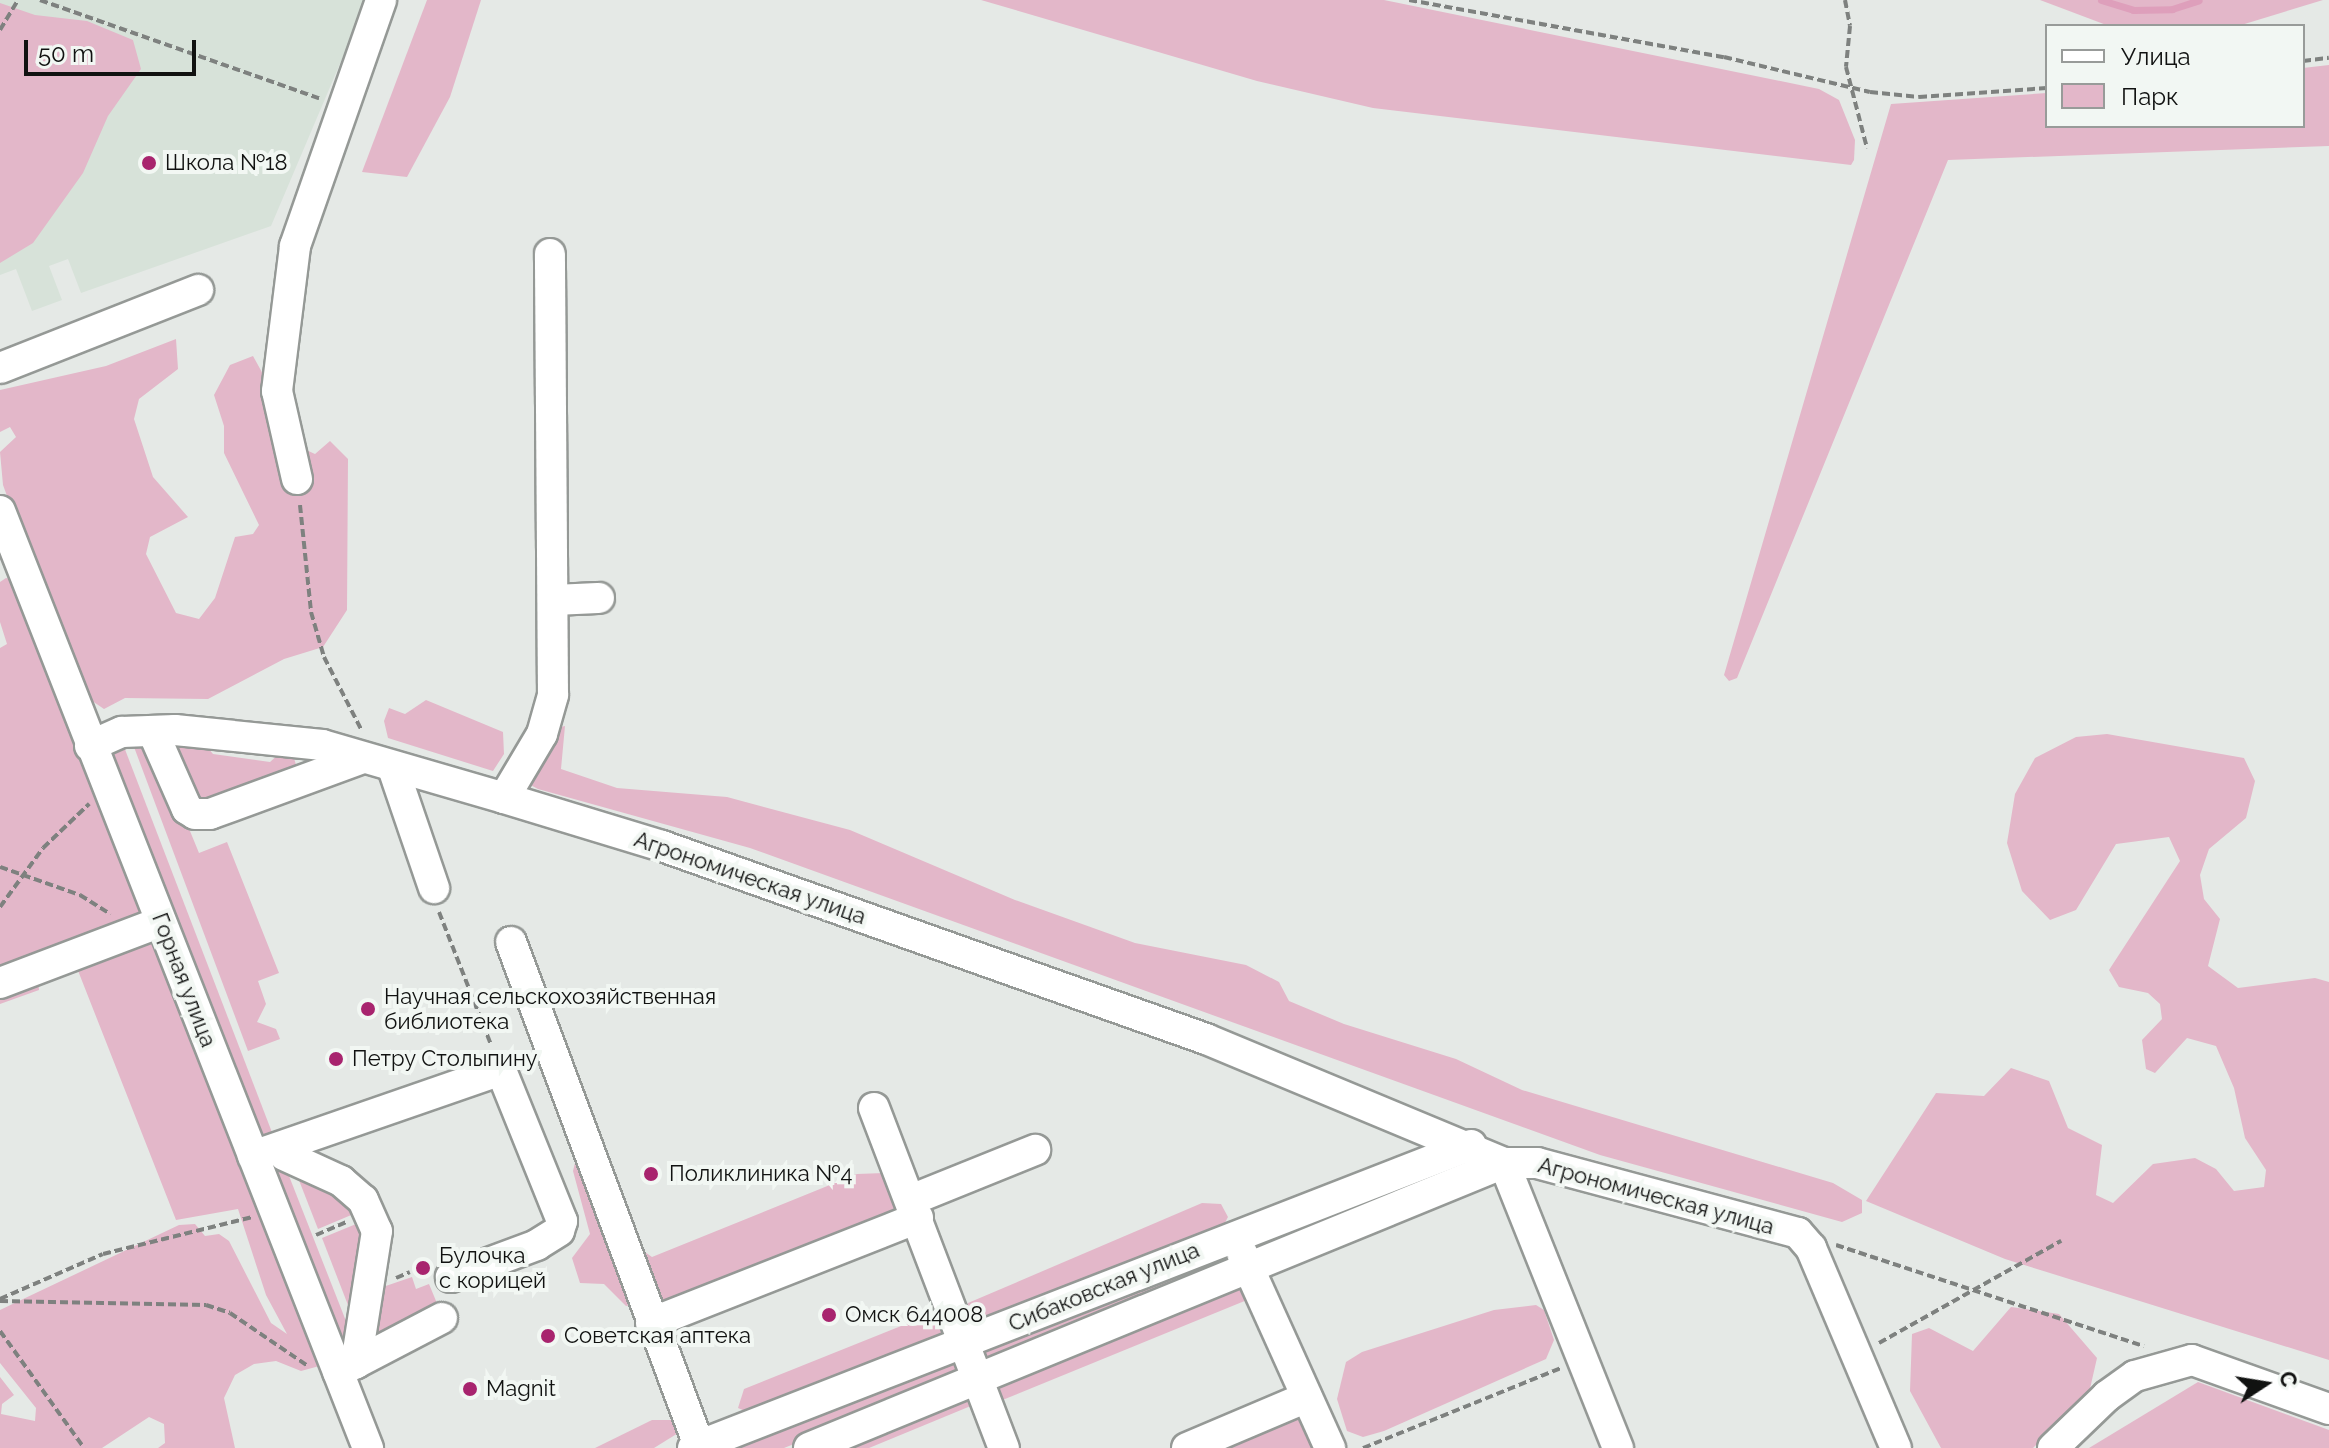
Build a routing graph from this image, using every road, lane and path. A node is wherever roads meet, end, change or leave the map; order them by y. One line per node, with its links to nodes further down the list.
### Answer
1 (18, 0): 6 (path)
2 (40, 0): 11 (path)
3 (381, 0): 11 (street)
4 (1409, 0): 9 (path)
5 (1845, 0): 9 (path)
6 (0, 30)
7 (2329, 58): 8 (path)
8 (2305, 61)
9 (1852, 88): 10 (path); 12 (path)
10 (2045, 88)
11 (343, 107): 16 (street)
12 (1867, 148)
13 (550, 254): 19 (street)
14 (198, 290): 15 (street)
15 (0, 368)
16 (297, 479): 22 (path)
17 (1, 514): 21 (street, Горная улица)
18 (599, 598): 19 (street)
19 (553, 600): 24 (street)
20 (153, 732): 21 (street, Агрономическая улица); 22 (street, Агрономическая улица); 22 (street)
21 (90, 746): 25 (street, Горная улица)
22 (363, 758): 23 (street, Агрономическая улица)
23 (393, 768): 24 (street, Агрономическая улица); 28 (street)
24 (508, 790): 35 (street, Агрономическая улица)
25 (108, 792): 27 (path); 30 (street, Горная улица)
26 (0, 867): 27 (path)
27 (25, 879): 29 (path); 30 (path)
28 (434, 888): 33 (path)
29 (0, 907)
30 (154, 925): 32 (street); 38 (street, Горная улица)
31 (511, 942): 50 (street)
32 (0, 983)
33 (501, 1070): 38 (street); 46 (street)
34 (874, 1108): 40 (street)
35 (1471, 1145): 39 (street, Агрономическая улица); 43 (street, Сибаковская улица)
36 (1035, 1150): 40 (street)
37 (284, 1155): 56 (street)
38 (253, 1156): 41 (street, Горная улица)
39 (1504, 1163): 42 (street, Агрономическая улица); 45 (street, Сибаковская улица); 55 (street)
40 (914, 1209): 50 (street); 52 (street)
41 (274, 1212): 48 (path); 56 (street, Горная улица)
42 (1798, 1233): 47 (path); 54 (street, Агрономическая улица)
43 (1235, 1235): 45 (street); 52 (street, Сибаковская улица)
44 (2061, 1241): 47 (path)
45 (1249, 1269): 57 (street, Сибаковская улица); 58 (street)
46 (451, 1277)
47 (1972, 1288): 53 (path); 54 (path)
48 (0, 1300): 56 (path)
49 (442, 1318): 56 (street)
50 (651, 1323): 60 (street)
51 (0, 1331): 61 (path)
52 (961, 1343): 57 (street); 60 (street, Сибаковская улица)
53 (2152, 1348)
54 (1856, 1357): 69 (street, Агрономическая улица)
55 (1583, 1359): 67 (path); 68 (street)
56 (335, 1367): 62 (street, Горная улица)
57 (975, 1378): 63 (street, Сибаковская улица); 64 (street)
58 (1307, 1397): 65 (street); 66 (street)
59 (2329, 1409): 70 (street)
60 (697, 1447)
61 (84, 1448)
62 (368, 1448)
63 (809, 1448)
64 (1004, 1448)
65 (1187, 1448)
66 (1330, 1448)
67 (1363, 1448)
68 (1618, 1448)
69 (1896, 1448)
70 (2053, 1448)

